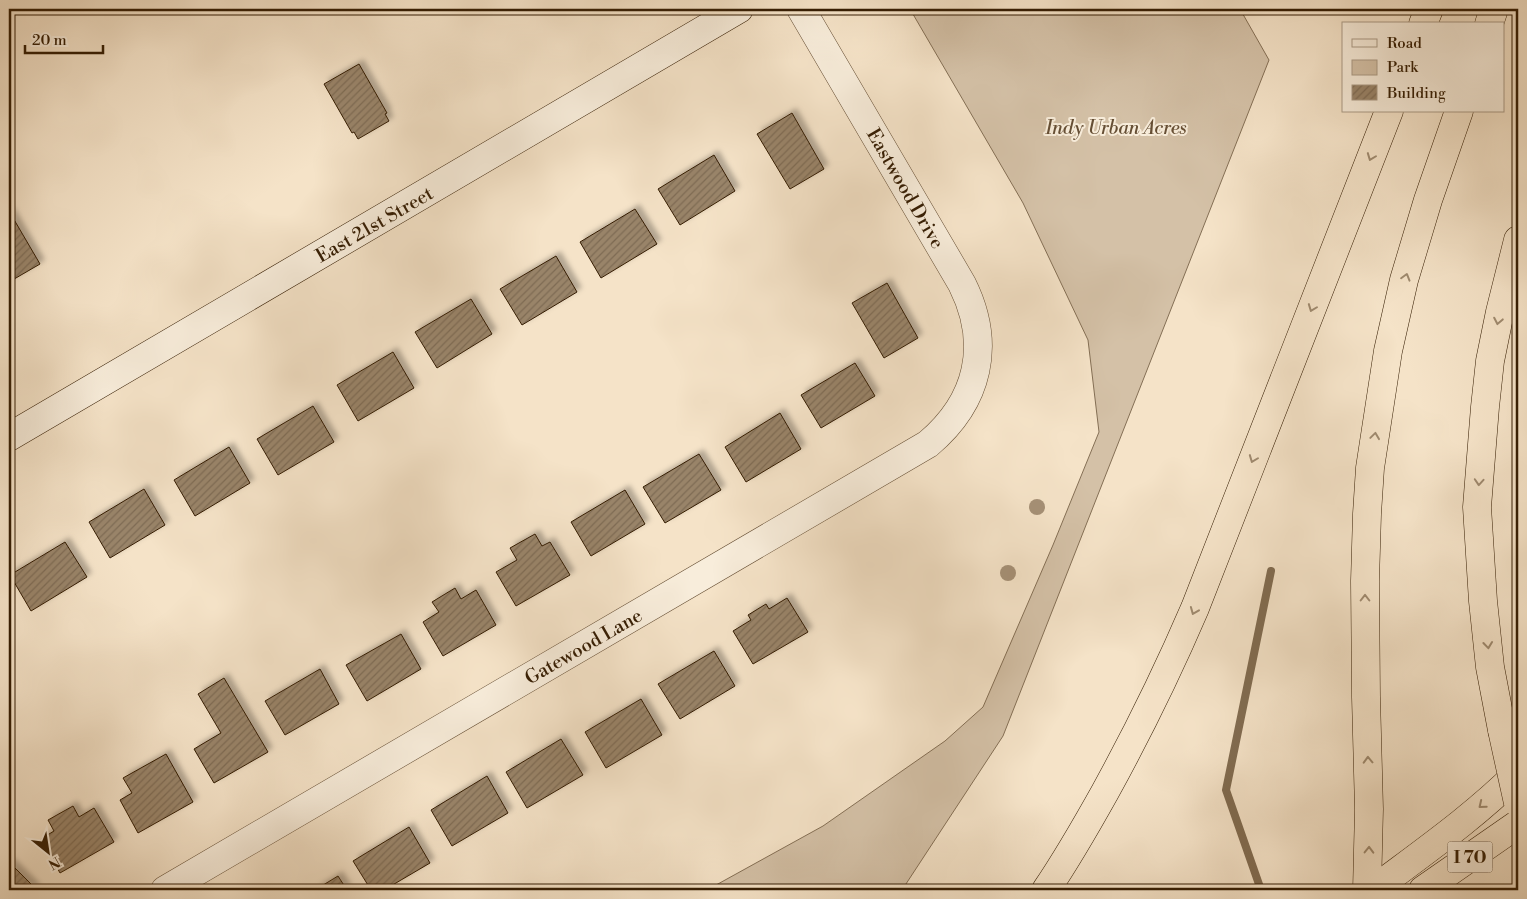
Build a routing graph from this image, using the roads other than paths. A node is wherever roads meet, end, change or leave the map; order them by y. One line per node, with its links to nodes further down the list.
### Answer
1 (739, 9): 11 (street, East 21st Street)
2 (801, 9): 10 (street, Eastwood Drive)
3 (1429, 9): 5 (highway)
4 (1494, 9): 6 (highway)
5 (1424, 22)
6 (1490, 22)
7 (1389, 112): 16 (highway, one-way to 16)
8 (1459, 112): 17 (highway, one-way to 8)
9 (1518, 240): 13 (highway, one-way to 13, bridge)
10 (975, 376): 15 (street, Gatewood Lane)
11 (9, 437)
12 (1518, 773): 18 (highway, one-way to 18)
13 (1518, 803)
14 (1518, 824): 19 (highway, I 70)
15 (165, 890)
16 (1046, 890)
17 (1368, 890)
18 (1373, 890)
19 (1423, 890)

